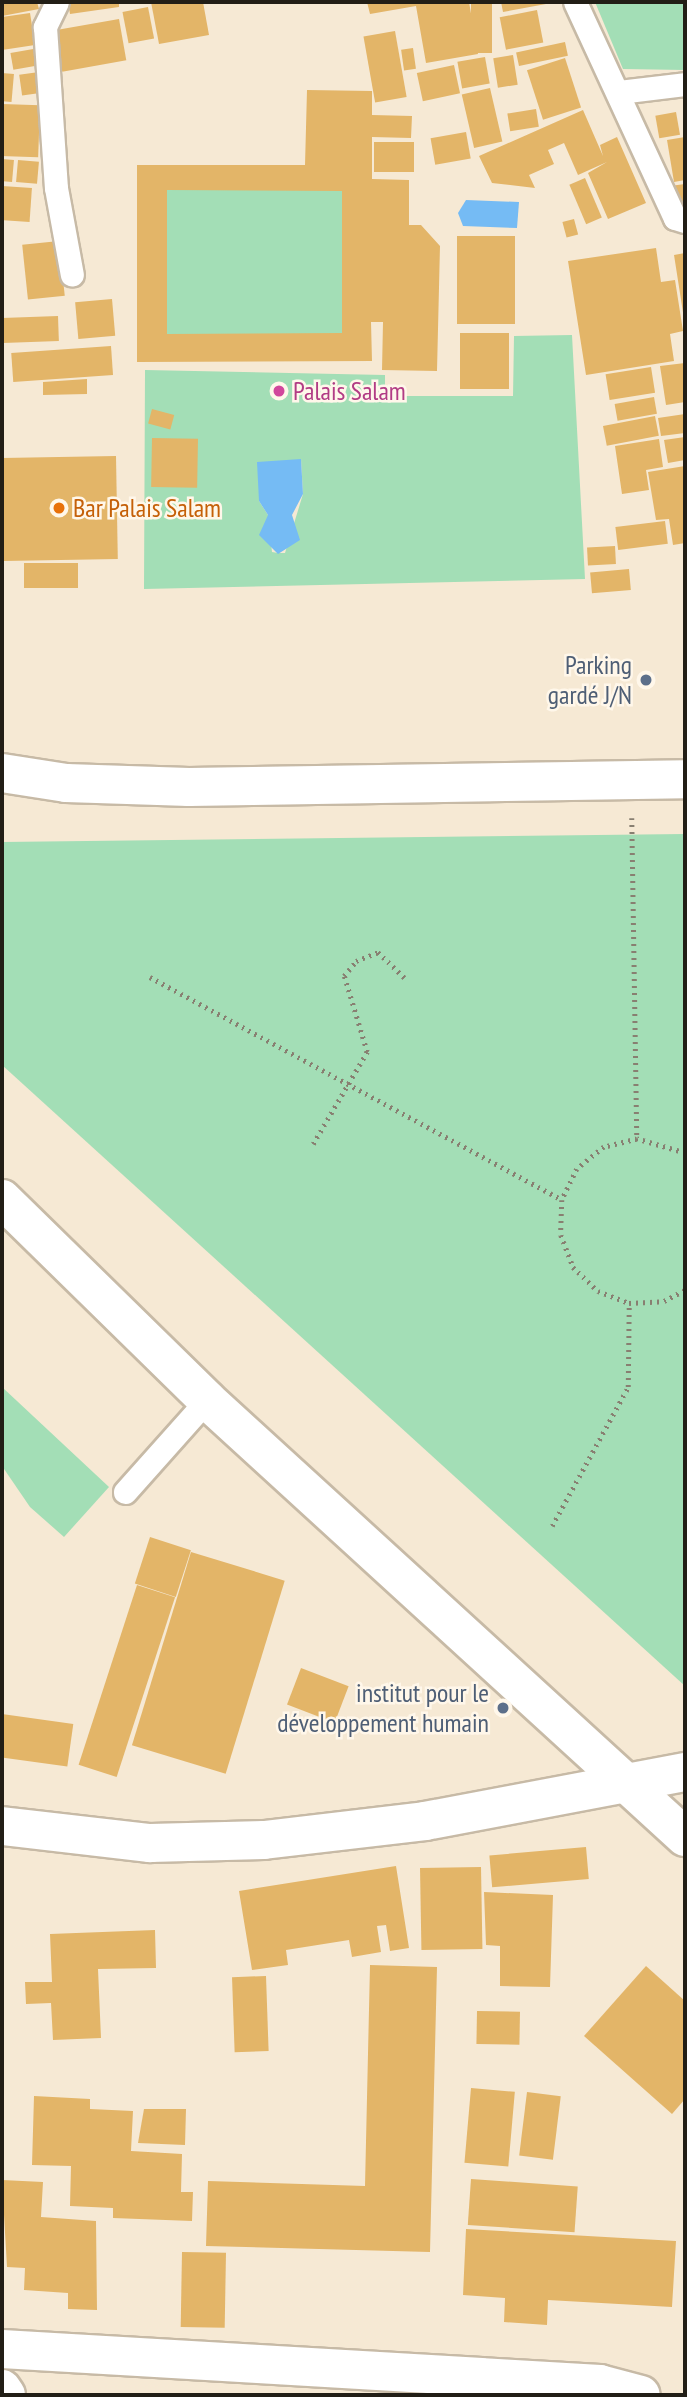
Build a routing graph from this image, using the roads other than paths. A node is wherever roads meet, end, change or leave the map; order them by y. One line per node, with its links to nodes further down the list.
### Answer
1 (57, 2): 6 (lane)
2 (575, 2): 4 (lane)
3 (685, 84): 4 (lane)
4 (619, 92): 5 (lane)
5 (685, 221)
6 (72, 275)
7 (2, 774): 8 (street)
8 (685, 779)
9 (2, 1199): 10 (street)
10 (207, 1400): 11 (lane); 13 (street)
11 (125, 1492)
12 (685, 1772): 13 (street)
13 (630, 1785): 14 (street); 15 (street)
14 (2, 1826)
15 (685, 1836)
16 (2, 2349): 19 (street)
17 (2, 2389): 18 (street)
18 (6, 2395)
19 (641, 2395)

